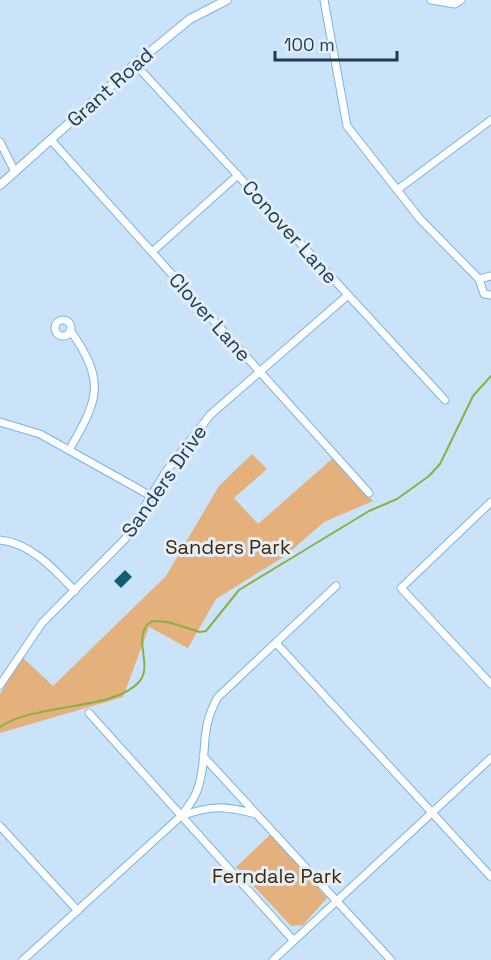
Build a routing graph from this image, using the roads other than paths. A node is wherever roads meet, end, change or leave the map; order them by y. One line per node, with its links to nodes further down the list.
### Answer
1 (227, 0): 5 (street, Grant Road)
2 (324, 0): 13 (street)
3 (431, 0): 4 (street)
4 (461, 0)
5 (215, 3): 6 (street, Grant Road)
6 (135, 64): 8 (street, Grant Road); 11 (street, Conover Lane)
7 (491, 120): 13 (street)
8 (51, 140): 10 (street, Grant Road); 14 (street, Clover Lane)
9 (0, 142): 10 (street)
10 (15, 172): 12 (street, Grant Road)
11 (238, 175): 14 (street); 17 (street, Conover Lane)
12 (0, 185)
13 (398, 190): 16 (street)
14 (152, 252): 20 (street, Clover Lane)
15 (491, 276): 16 (street)
16 (479, 279): 18 (street)
17 (348, 295): 20 (street, Sanders Drive); 21 (street, Conover Lane)
18 (491, 295)
19 (70, 330): 23 (street)
20 (260, 372): 24 (street, Clover Lane); 25 (street, Sanders Drive)
21 (445, 400)
22 (0, 422): 23 (street)
23 (69, 450): 25 (street)
24 (369, 492)
25 (151, 496): 29 (street, Sanders Drive)
26 (491, 502): 31 (street)
27 (0, 540): 29 (street)
28 (336, 586): 30 (street)
29 (75, 591): 32 (street, Sanders Drive)
30 (277, 644): 34 (street); 36 (street)
31 (491, 684)
32 (0, 685)
33 (89, 713): 38 (street)
34 (203, 756): 37 (street); 38 (street)
35 (491, 758): 36 (street)
36 (432, 813): 40 (street); 41 (street)
37 (256, 814): 38 (street); 41 (street)
38 (181, 816): 42 (street); 43 (street)
39 (0, 826): 42 (street)
40 (491, 877)
41 (338, 901): 43 (street); 46 (street)
42 (78, 911): 44 (street)
43 (294, 941): 45 (street)
44 (23, 960)
45 (273, 960)
46 (391, 960)

